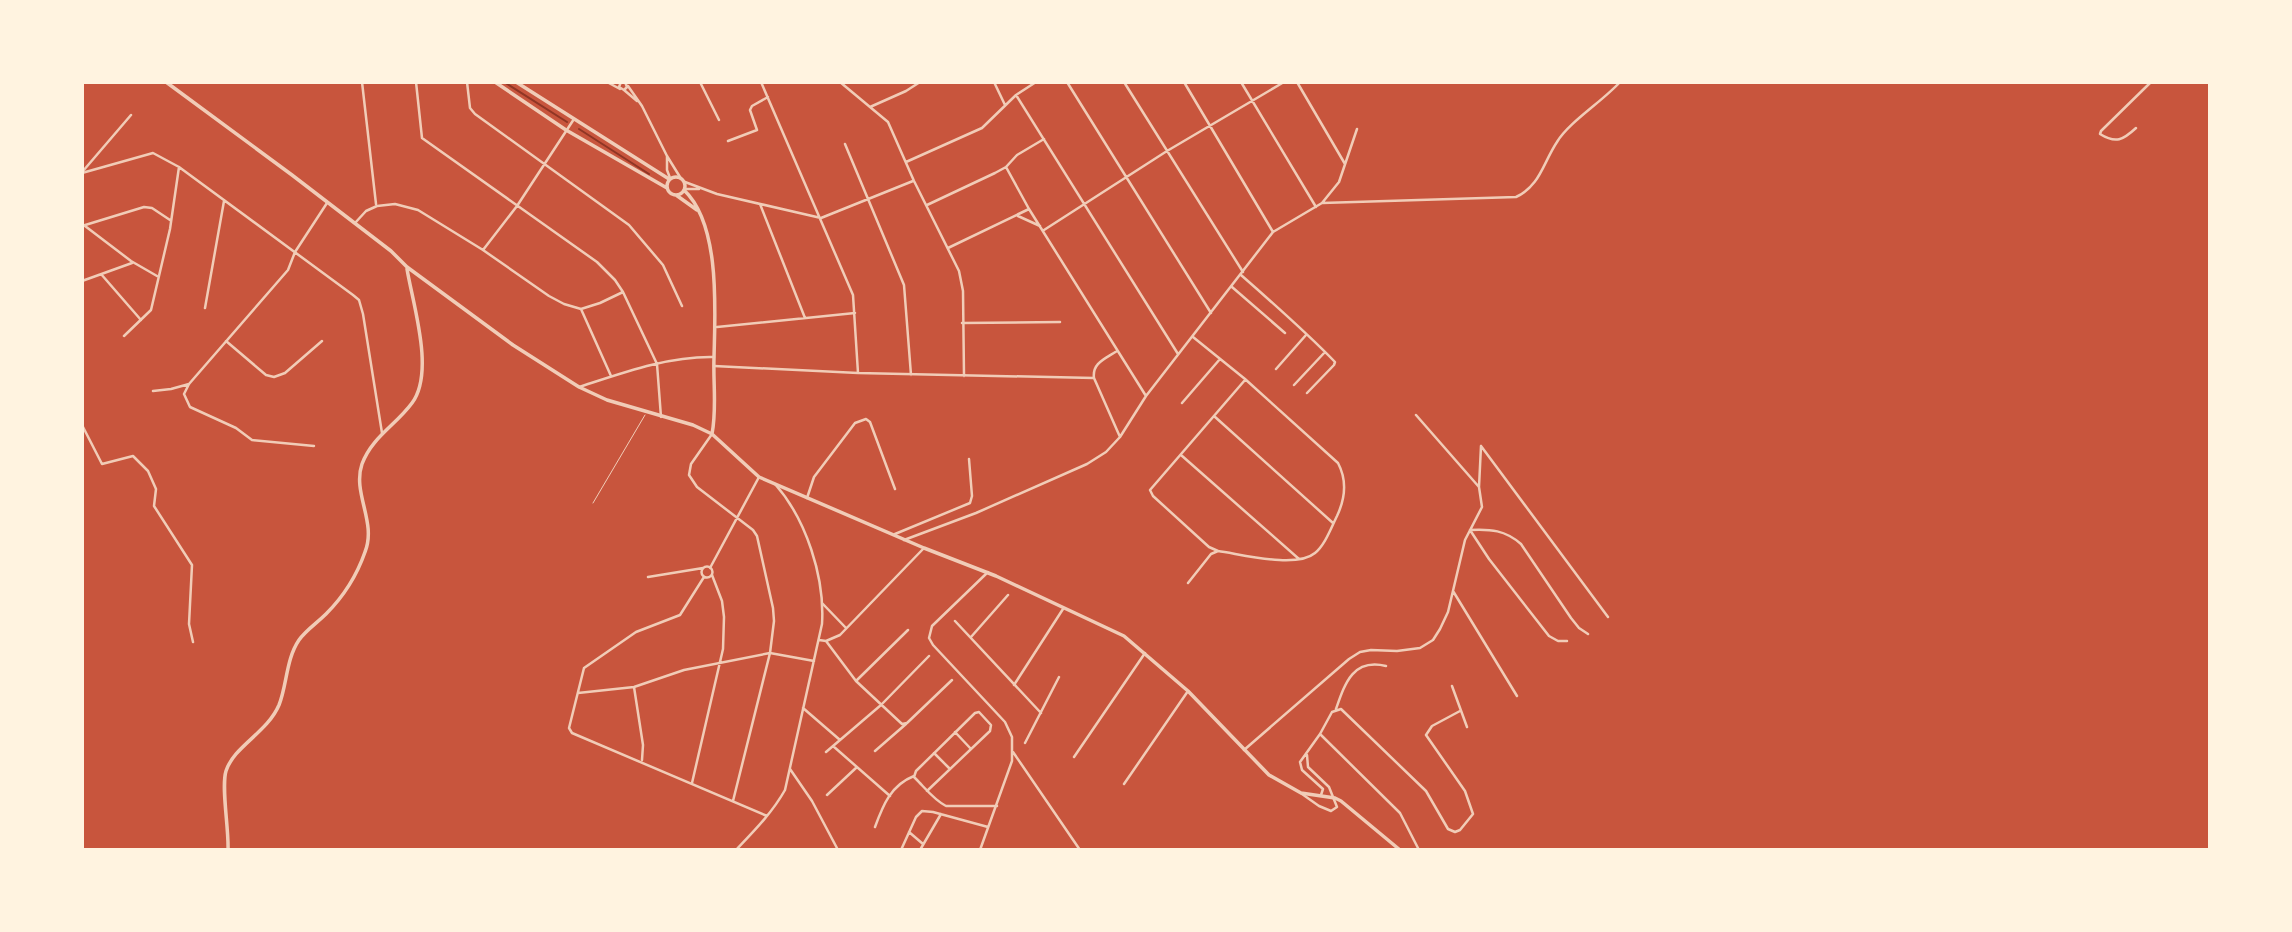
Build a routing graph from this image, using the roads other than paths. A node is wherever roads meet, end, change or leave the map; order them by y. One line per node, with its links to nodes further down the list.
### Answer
1 (166, 82): 59 (street)
2 (362, 82): 64 (street)
3 (416, 82): 65 (street)
4 (467, 82): 43 (street)
5 (495, 82): 36 (street)
6 (516, 82): 31 (street)
7 (607, 82): 23 (street)
8 (700, 82): 32 (street)
9 (761, 82): 25 (street)
10 (840, 82): 29 (street)
11 (920, 82): 29 (street)
12 (994, 82): 28 (street)
13 (1036, 82): 24 (street)
14 (1067, 82): 48 (street)
15 (1124, 82): 40 (street)
16 (1184, 82): 33 (street)
17 (1241, 82): 26 (street)
18 (1284, 82): 26 (street)
19 (1297, 82): 44 (street)
20 (1620, 82): 61 (street)
21 (2151, 82): 34 (street)
22 (624, 83): 23 (street); 23 (street); 27 (street)
23 (622, 89): 27 (street)
24 (1016, 96): 28 (street); 37 (street)
25 (768, 97): 38 (street); 70 (street)
26 (1252, 102): 33 (street); 66 (street)
27 (639, 103): 41 (street)
28 (1005, 105): 42 (street)
29 (870, 107): 42 (street)
30 (131, 115): 47 (street)
31 (574, 119): 36 (street); 50 (street)
32 (719, 120)
33 (1210, 127): 40 (street); 76 (street)
34 (2136, 128)
35 (1357, 129): 44 (street)
36 (566, 130): 43 (street); 53 (street)
37 (1044, 139): 46 (street); 60 (street)
38 (728, 141)
39 (845, 144): 57 (street)
40 (1167, 151): 48 (street); 82 (street)
41 (667, 156): 49 (street); 50 (street)
42 (905, 162): 52 (street)
43 (544, 164): 65 (street); 90 (street)
44 (1346, 165): 61 (street)
45 (179, 167): 47 (street); 58 (street); 71 (street)
46 (1006, 167): 63 (street); 67 (street)
47 (82, 172)
48 (1128, 176): 60 (street); 94 (street)
49 (680, 177): 50 (street); 51 (street)
50 (670, 178): 53 (street)
51 (685, 181): 54 (street); 55 (street)
52 (914, 181): 57 (street); 63 (street)
53 (667, 188): 56 (street)
54 (699, 189): 55 (street); 62 (street)
55 (685, 190): 56 (street); 68 (street)
56 (676, 195): 68 (street)
57 (870, 200): 70 (street); 115 (street)
58 (224, 201): 79 (street); 91 (street)
59 (327, 203): 72 (street); 79 (street)
60 (1084, 203): 75 (street); 108 (street)
61 (1322, 203): 66 (street)
62 (760, 204): 70 (street); 96 (street)
63 (927, 205): 77 (street)
64 (377, 206): 72 (street); 78 (street)
65 (517, 206): 78 (street); 89 (street)
66 (1316, 207): 76 (street)
67 (1029, 209): 69 (street); 74 (street)
68 (696, 210): 99 (street)
69 (1018, 216): 74 (street); 77 (street)
70 (821, 218): 93 (street)
71 (170, 220): 73 (street); 84 (street)
72 (355, 224): 81 (street)
73 (83, 225): 80 (street)
74 (1040, 226): 75 (street)
75 (1044, 230): 106 (street)
76 (1273, 232): 82 (street)
77 (948, 248): 98 (street)
78 (484, 250): 92 (street)
79 (295, 252): 104 (street); 132 (street)
80 (134, 263): 83 (street); 84 (street)
81 (407, 267): 85 (street); 86 (street)
82 (1242, 273): 88 (street); 101 (street)
83 (101, 274): 87 (street); 95 (street)
84 (158, 277): 95 (street)
85 (424, 279): 86 (street); 122 (street)
86 (409, 280): 132 (street)
87 (82, 281)
88 (1231, 287): 94 (street); 100 (street)
89 (623, 292): 92 (street); 111 (street)
90 (682, 306)
91 (205, 308)
92 (581, 309): 116 (street)
93 (855, 313): 96 (street); 114 (street)
94 (1211, 313): 103 (street)
95 (141, 320): 102 (street)
96 (806, 320): 99 (street)
97 (1060, 322): 98 (street)
98 (962, 323): 117 (street)
99 (717, 327): 109 (street)
100 (1285, 334)
101 (1306, 335): 107 (street); 113 (street)
102 (124, 336)
103 (1193, 337): 108 (street); 110 (street)
104 (226, 341): 105 (street); 120 (street)
105 (322, 341)
106 (1117, 351): 118 (street); 125 (street)
107 (1325, 352): 121 (street); 124 (street)
108 (1178, 355): 125 (street)
109 (714, 358): 111 (street); 112 (street)
110 (1220, 359): 119 (street); 126 (street)
111 (657, 364): 116 (street); 129 (street)
112 (714, 366): 114 (street); 133 (street)
113 (1276, 369)
114 (858, 373): 115 (street)
115 (911, 375): 117 (street)
116 (611, 376): 122 (street)
117 (964, 376): 118 (street)
118 (1094, 378): 134 (street)
119 (1245, 379): 130 (street); 145 (street)
120 (189, 384): 123 (street); 135 (street)
121 (1294, 385)
122 (579, 387): 127 (street)
123 (153, 391)
124 (1307, 393)
125 (1146, 396): 134 (street)
126 (1182, 403)
127 (646, 413): 129 (street); 143 (lane)
128 (1416, 415): 140 (street)
129 (661, 416): 133 (street)
130 (1214, 416): 136 (street); 145 (street)
131 (82, 425): 172 (street)
132 (382, 434): 229 (street)
133 (712, 434): 138 (street); 144 (street)
134 (1120, 437): 148 (street)
135 (314, 446)
136 (1181, 455): 150 (street); 151 (street)
137 (968, 458): 147 (street)
138 (759, 477): 139 (street); 144 (street)
139 (774, 484): 142 (street); 161 (street)
140 (1479, 487): 146 (street); 163 (street)
141 (895, 489): 142 (street)
142 (807, 498): 147 (street)
143 (593, 503)
144 (738, 519): 153 (street); 173 (street)
145 (1333, 523): 151 (street)
146 (1470, 530): 159 (street); 167 (street); 171 (street)
147 (893, 535): 148 (street)
148 (904, 540): 149 (street)
149 (924, 548): 154 (street); 165 (street)
150 (1218, 551): 151 (street); 158 (street)
151 (1300, 559)
152 (704, 568): 153 (street); 156 (street); 157 (street)
153 (710, 568): 155 (street)
154 (988, 572): 162 (street); 204 (street)
155 (712, 575): 157 (street); 177 (street)
156 (648, 577)
157 (704, 577): 186 (street)
158 (1188, 583)
159 (1453, 591): 187 (street); 201 (street)
160 (1008, 595): 168 (street)
161 (822, 603): 165 (street); 169 (street)
162 (1063, 608): 174 (street); 182 (street)
163 (1608, 617)
164 (955, 621): 168 (street)
165 (846, 628): 170 (street)
166 (908, 630): 181 (street)
167 (1588, 634)
168 (971, 637): 182 (street)
169 (819, 640): 170 (street); 176 (street)
170 (826, 641): 181 (street)
171 (1567, 641)
172 (193, 642)
173 (770, 653): 176 (street); 177 (street); 221 (street)
174 (1145, 653): 185 (street); 207 (street)
175 (929, 656): 188 (street)
176 (814, 661): 189 (street)
177 (719, 664): 184 (street); 213 (street)
178 (1386, 666): 190 (street)
179 (1059, 677): 192 (street)
180 (953, 680): 193 (street)
181 (856, 681): 188 (street)
182 (1014, 685): 192 (street)
183 (1452, 686): 191 (street)
184 (634, 687): 186 (street); 208 (street)
185 (1188, 691): 201 (street); 214 (street)
186 (578, 693): 208 (street)
187 (1517, 696)
188 (881, 705): 193 (street); 197 (street)
189 (803, 708): 197 (street); 210 (street)
190 (1336, 709): 191 (street); 196 (street)
191 (1460, 711): 194 (street)
192 (1041, 713): 198 (street)
193 (906, 724): 202 (street)
194 (1467, 727)
195 (955, 732): 200 (street); 200 (street); 206 (street)
196 (1320, 734): 205 (street); 237 (street)
197 (840, 740): 199 (street)
198 (1025, 743)
199 (833, 746): 203 (street); 209 (street)
200 (971, 749): 211 (street)
201 (1244, 750): 216 (street)
202 (875, 751)
203 (826, 752)
204 (1013, 752): 222 (street); 235 (street)
205 (1307, 752): 219 (street); 220 (street)
206 (934, 753): 211 (street); 212 (street)
207 (1074, 757)
208 (642, 761): 213 (street)
209 (857, 766): 217 (street); 218 (street)
210 (790, 769): 224 (street); 231 (street)
211 (950, 769): 215 (street)
212 (914, 776): 215 (street); 218 (street)
213 (692, 783): 221 (street)
214 (1124, 784)
215 (927, 791): 222 (street)
216 (1301, 793): 219 (street); 220 (street)
217 (827, 795)
218 (890, 796): 225 (street)
219 (1321, 796): 220 (street)
220 (1335, 798): 236 (street)
221 (733, 802): 224 (street)
222 (997, 806): 226 (street)
223 (941, 814): 226 (street); 227 (street); 228 (street)
224 (767, 816): 230 (street)
225 (875, 827)
226 (988, 827): 234 (street)
227 (909, 832): 228 (street); 232 (street)
228 (923, 844): 233 (street)
229 (228, 850)
230 (736, 850)
231 (838, 850)
232 (901, 850)
233 (920, 850)
234 (980, 850)
235 (1080, 850)
236 (1400, 850)
237 (1419, 850)

